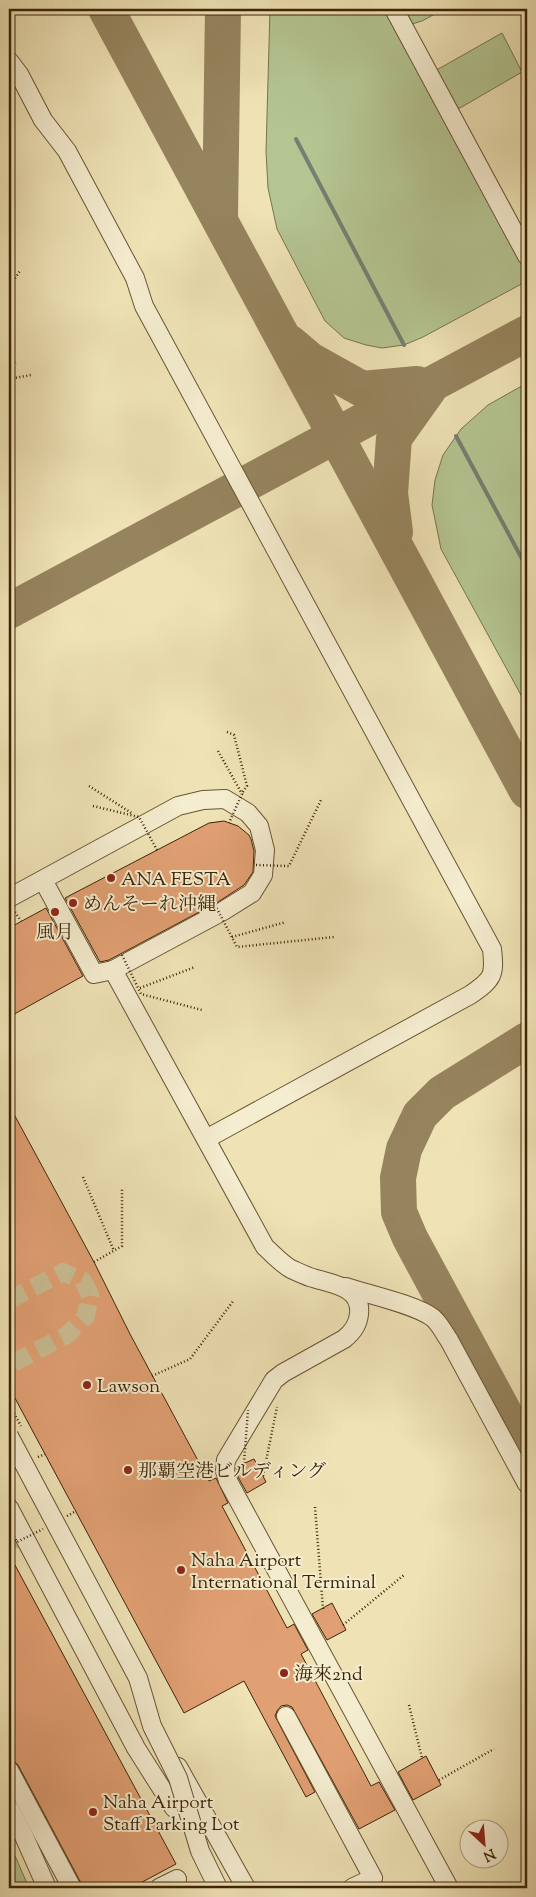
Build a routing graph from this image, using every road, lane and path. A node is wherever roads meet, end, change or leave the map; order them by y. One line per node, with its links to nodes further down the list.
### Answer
1 (394, 9): 3 (street)
2 (9, 61): 30 (street)
3 (527, 256)
4 (20, 271): 5 (path)
5 (9, 287)
6 (16, 363): 7 (path)
7 (9, 365)
8 (31, 376): 9 (path)
9 (9, 379)
10 (227, 732): 13 (path)
11 (218, 751): 13 (path, bridge)
12 (89, 786): 16 (path)
13 (242, 794): 17 (path, bridge)
14 (321, 800): 19 (path, bridge)
15 (93, 806): 16 (path, bridge)
16 (139, 817): 18 (path, bridge)
17 (229, 823)
18 (157, 850)
19 (256, 865)
20 (43, 880): 21 (street); 26 (street); 26 (street)
21 (9, 898)
22 (215, 905): 24 (path, bridge)
23 (286, 922): 24 (path)
24 (232, 937): 25 (path, bridge)
25 (334, 937)
26 (118, 963): 28 (path, bridge); 30 (street)
27 (195, 967): 28 (path)
28 (139, 989): 29 (path, bridge)
29 (202, 1010)
30 (206, 1139): 35 (street)
31 (83, 1177): 33 (path)
32 (122, 1188): 33 (path)
33 (114, 1250): 34 (path)
34 (94, 1262)
35 (344, 1287): 44 (street); 65 (street)
36 (234, 1300): 37 (path)
37 (152, 1376)
38 (277, 1407): 43 (path)
39 (248, 1410): 42 (path, bridge)
40 (9, 1436): 62 (street, bridge)
41 (9, 1454): 57 (street)
42 (244, 1463)
43 (263, 1476)
44 (527, 1484)
45 (315, 1507): 48 (path)
46 (9, 1508): 57 (street)
47 (404, 1575): 49 (path)
48 (323, 1609)
49 (343, 1625)
50 (409, 1705): 53 (path)
51 (286, 1716): 64 (street)
52 (494, 1749): 55 (path)
53 (422, 1758)
54 (9, 1770): 60 (street)
55 (439, 1780)
56 (9, 1808): 59 (street)
57 (214, 1830): 63 (street)
58 (177, 1878): 61 (street)
59 (47, 1888)
60 (72, 1888)
61 (159, 1888)
62 (218, 1888)
63 (246, 1888)
64 (352, 1888)
65 (449, 1888)

